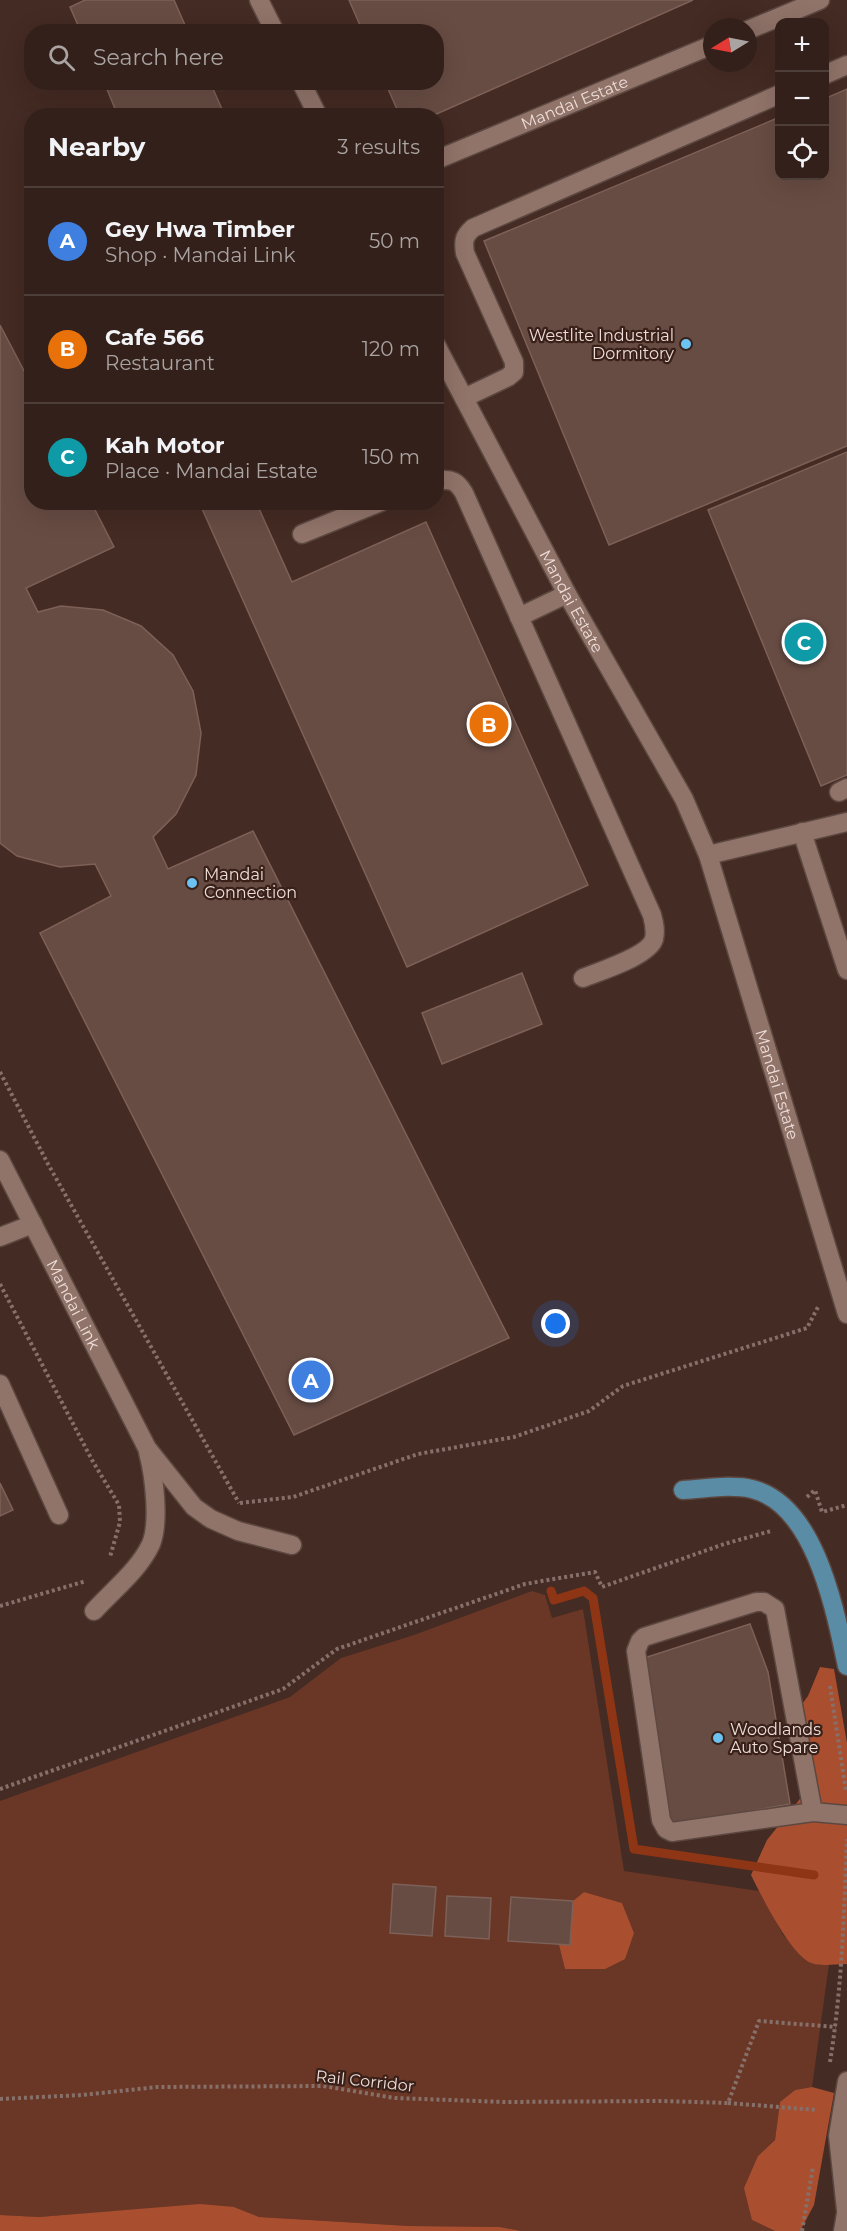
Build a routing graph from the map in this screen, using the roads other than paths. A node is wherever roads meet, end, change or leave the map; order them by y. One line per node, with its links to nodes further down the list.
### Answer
1 (259, 0): 3 (street)
2 (820, 0): 4 (street)
3 (271, 24)
4 (757, 26)
5 (703, 49): 11 (street, Mandai Estate)
6 (847, 65): 7 (street)
7 (829, 73)
8 (305, 90): 10 (street)
9 (775, 96): 13 (street)
10 (314, 108)
11 (444, 157)
12 (444, 360): 13 (street, Mandai Estate)
13 (464, 398): 17 (street, Mandai Estate)
14 (444, 480): 18 (street)
15 (361, 510): 16 (street)
16 (302, 534)
17 (567, 594): 18 (street); 21 (street, Mandai Estate)
18 (519, 617): 23 (street)
19 (847, 822): 20 (street)
20 (802, 832): 21 (street); 22 (street)
21 (708, 855): 27 (street, Mandai Estate)
22 (847, 969)
23 (583, 978)
24 (0, 1160): 25 (street, Mandai Link)
25 (33, 1224): 26 (street); 29 (street, Mandai Link)
26 (0, 1237)
27 (845, 1306)
28 (0, 1384): 31 (street)
29 (147, 1448): 32 (street, Mandai Link); 33 (street, Mandai Link)
30 (683, 1490): 34 (main road)
31 (59, 1515)
32 (292, 1545)
33 (94, 1611)
34 (847, 1666)
35 (813, 1812): 35 (street); 36 (street)
36 (847, 1815)
37 (847, 2080): 38 (street)
38 (847, 2209): 39 (street)
39 (843, 2231)

